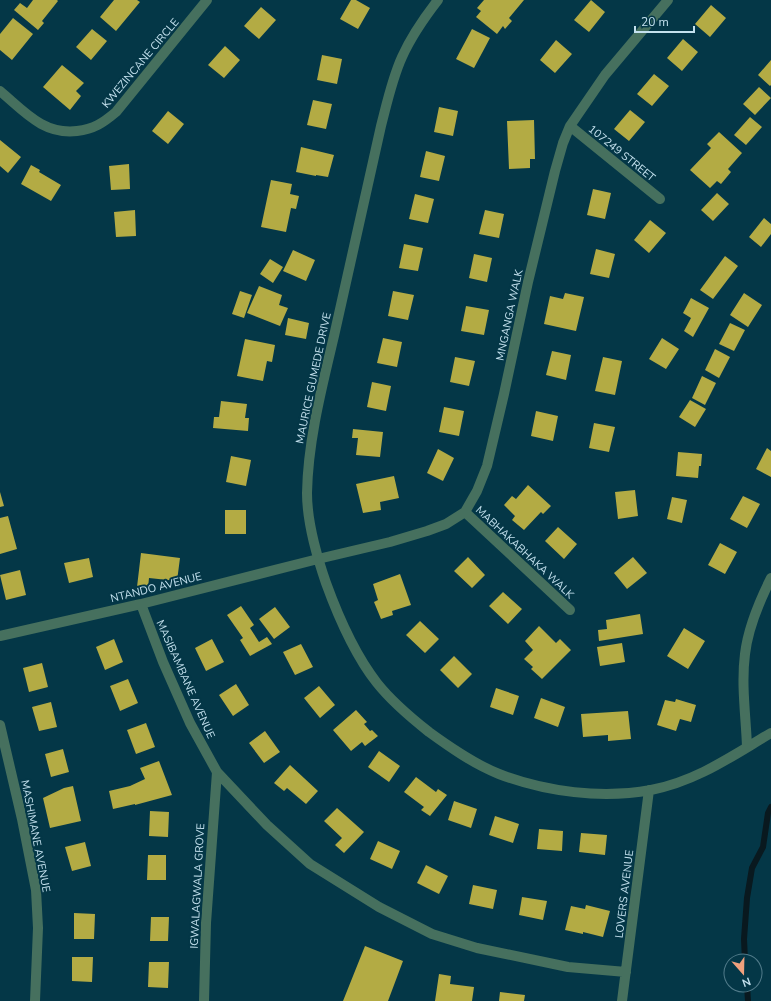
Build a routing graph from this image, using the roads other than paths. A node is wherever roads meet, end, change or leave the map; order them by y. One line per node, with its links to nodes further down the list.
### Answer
1 (207, 0): 4 (street, KWEZINCANE CIRCLE)
2 (438, 0): 8 (street, MAURICE GUMEDE DRIVE)
3 (668, 0): 5 (street, MNGANGA WALK)
4 (0, 91)
5 (570, 126): 6 (street, 107249 STREET); 7 (street, MNGANGA WALK)
6 (660, 199)
7 (464, 512): 8 (street, MNGANGA WALK); 11 (street, MABHAKABHAKA WALK)
8 (318, 559): 10 (street, NTANDO AVENUE); 17 (street, MAURICE GUMEDE DRIVE)
9 (771, 578): 15 (street)
10 (141, 604): 12 (street, NTANDO AVENUE); 16 (street, MASIBAMBANE AVENUE)
11 (570, 610)
12 (0, 636)
13 (0, 725): 19 (street, MASHIMANE AVENUE)
14 (771, 733): 15 (street, MAURICE GUMEDE DRIVE)
15 (748, 747): 17 (street, MAURICE GUMEDE DRIVE)
16 (217, 772): 18 (street, MASIBAMBANE AVENUE); 20 (street, IGWALAGWALA GROVE)
17 (649, 790): 18 (street, LOVERS AVENUE)
18 (626, 972): 21 (street, LOVERS AVENUE)
19 (35, 1001)
20 (204, 1001)
21 (622, 1001)

